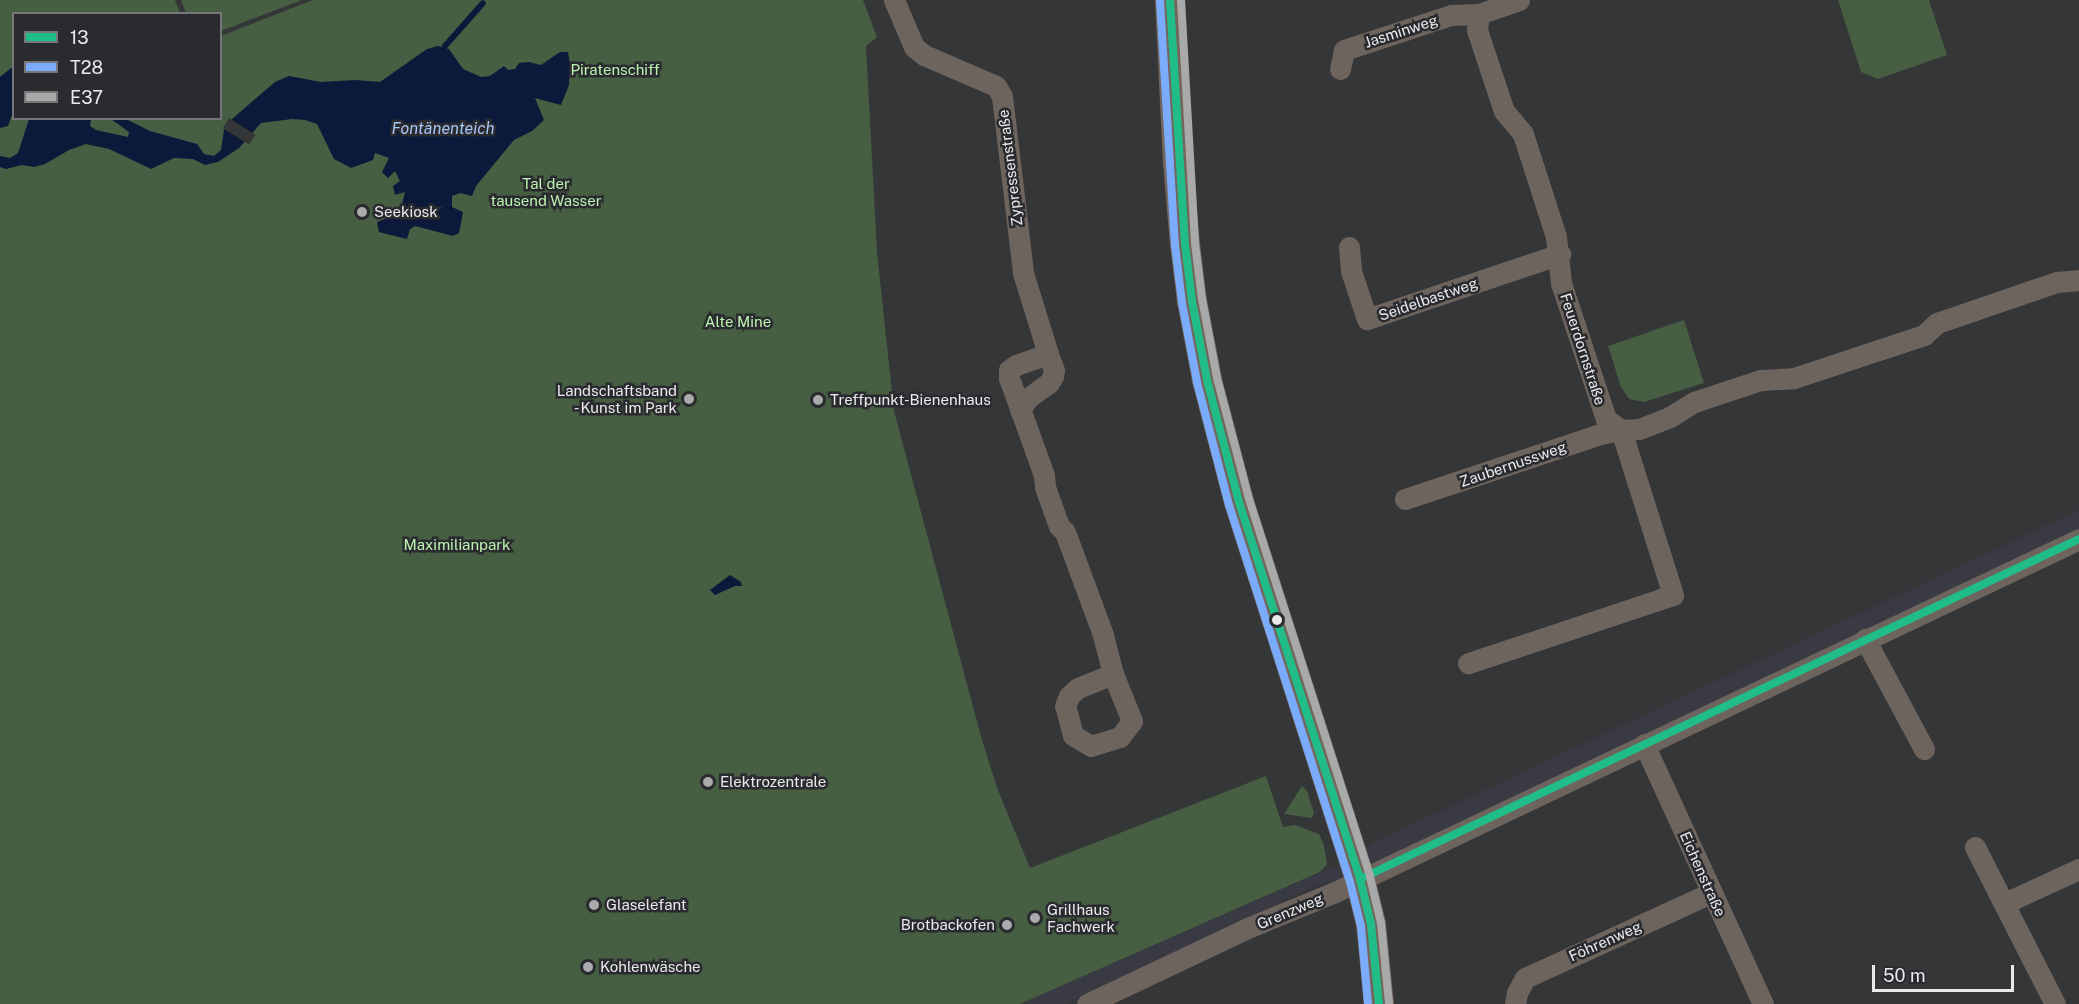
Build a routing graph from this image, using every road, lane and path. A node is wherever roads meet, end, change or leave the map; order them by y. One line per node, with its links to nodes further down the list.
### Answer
1 (894, 0): 9 (street, Zypressenstraße)
2 (1170, 0): 21 (street)
3 (1519, 0): 4 (street)
4 (1479, 14): 5 (street, Jasminweg); 7 (street, Feuerdornstraße)
5 (1340, 69)
6 (1349, 247): 7 (street, Seidelbastweg)
7 (1560, 254): 11 (street, Feuerdornstraße)
8 (2079, 280): 11 (street)
9 (1048, 354): 10 (street, Zypressenstraße); 10 (street)
10 (1020, 410): 16 (street)
11 (1621, 430): 12 (street, Zaubernussweg); 15 (street)
12 (1405, 499)
13 (2079, 539): 14 (street, Grenzweg)
14 (1865, 639): 17 (street, Grenzweg); 18 (street)
15 (1468, 663)
16 (1113, 674)
17 (1644, 744): 21 (street, Grenzweg); 22 (street, Eichenstraße)
18 (1924, 749)
19 (1975, 847): 23 (street)
20 (2079, 869): 23 (street)
21 (1360, 879): 24 (street, Grenzweg); 25 (street)
22 (1711, 893): 26 (street, Föhrenweg); 27 (street, Eichenstraße)
23 (2004, 903): 28 (street)
24 (1086, 1004)
25 (1379, 1004)
26 (1515, 1004)
27 (1763, 1004)
28 (2055, 1004)

